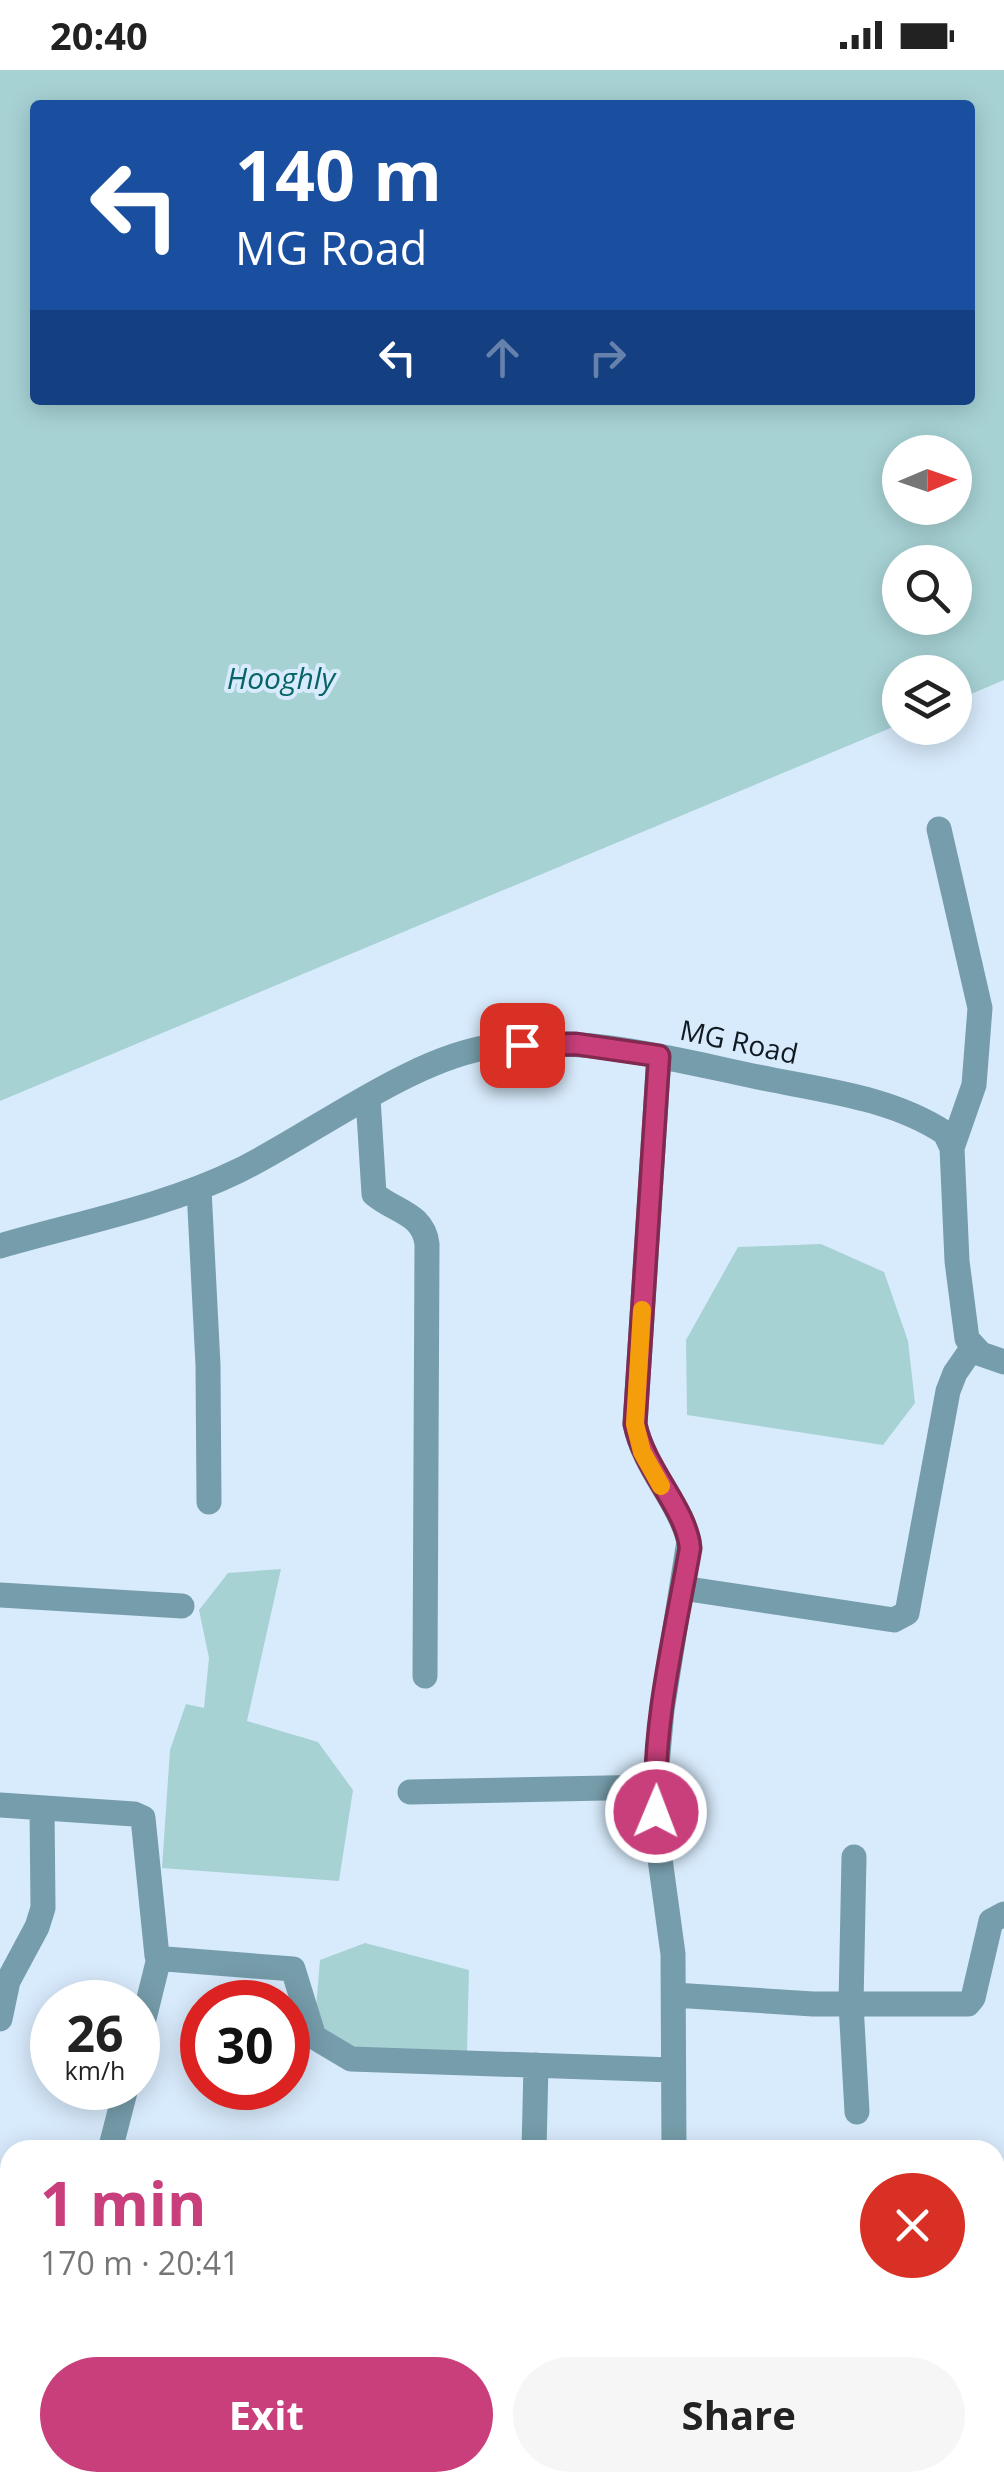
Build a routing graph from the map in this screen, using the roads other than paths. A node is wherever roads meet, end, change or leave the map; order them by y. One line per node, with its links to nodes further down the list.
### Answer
1 (939, 830): 4 (street)
2 (659, 1056): 3 (street, MG Road); 4 (street, MG Road); 10 (street)
3 (368, 1098): 5 (street, MG Road); 13 (street)
4 (952, 1148): 7 (street)
5 (198, 1188): 6 (street, MG Road); 9 (street)
6 (0, 1246)
7 (972, 1347): 8 (street); 10 (street)
8 (1004, 1362)
9 (209, 1502)
10 (682, 1588): 14 (street)
11 (0, 1595): 12 (street)
12 (182, 1606)
13 (425, 1676)
14 (655, 1787): 15 (street); 22 (street)
15 (410, 1792)
16 (0, 1805): 17 (street)
17 (42, 1808): 20 (street); 24 (street)
18 (854, 1856): 23 (street)
19 (1004, 1914): 23 (street)
20 (159, 1958): 21 (street); 25 (street)
21 (154, 1980)
22 (674, 1995): 23 (street); 26 (street)
23 (851, 2004): 28 (street)
24 (0, 2019)
25 (536, 2065): 26 (street); 30 (street)
26 (673, 2070): 31 (street)
27 (120, 2110): 29 (street)
28 (857, 2112)
29 (113, 2140)
30 (534, 2140)
31 (674, 2140)

